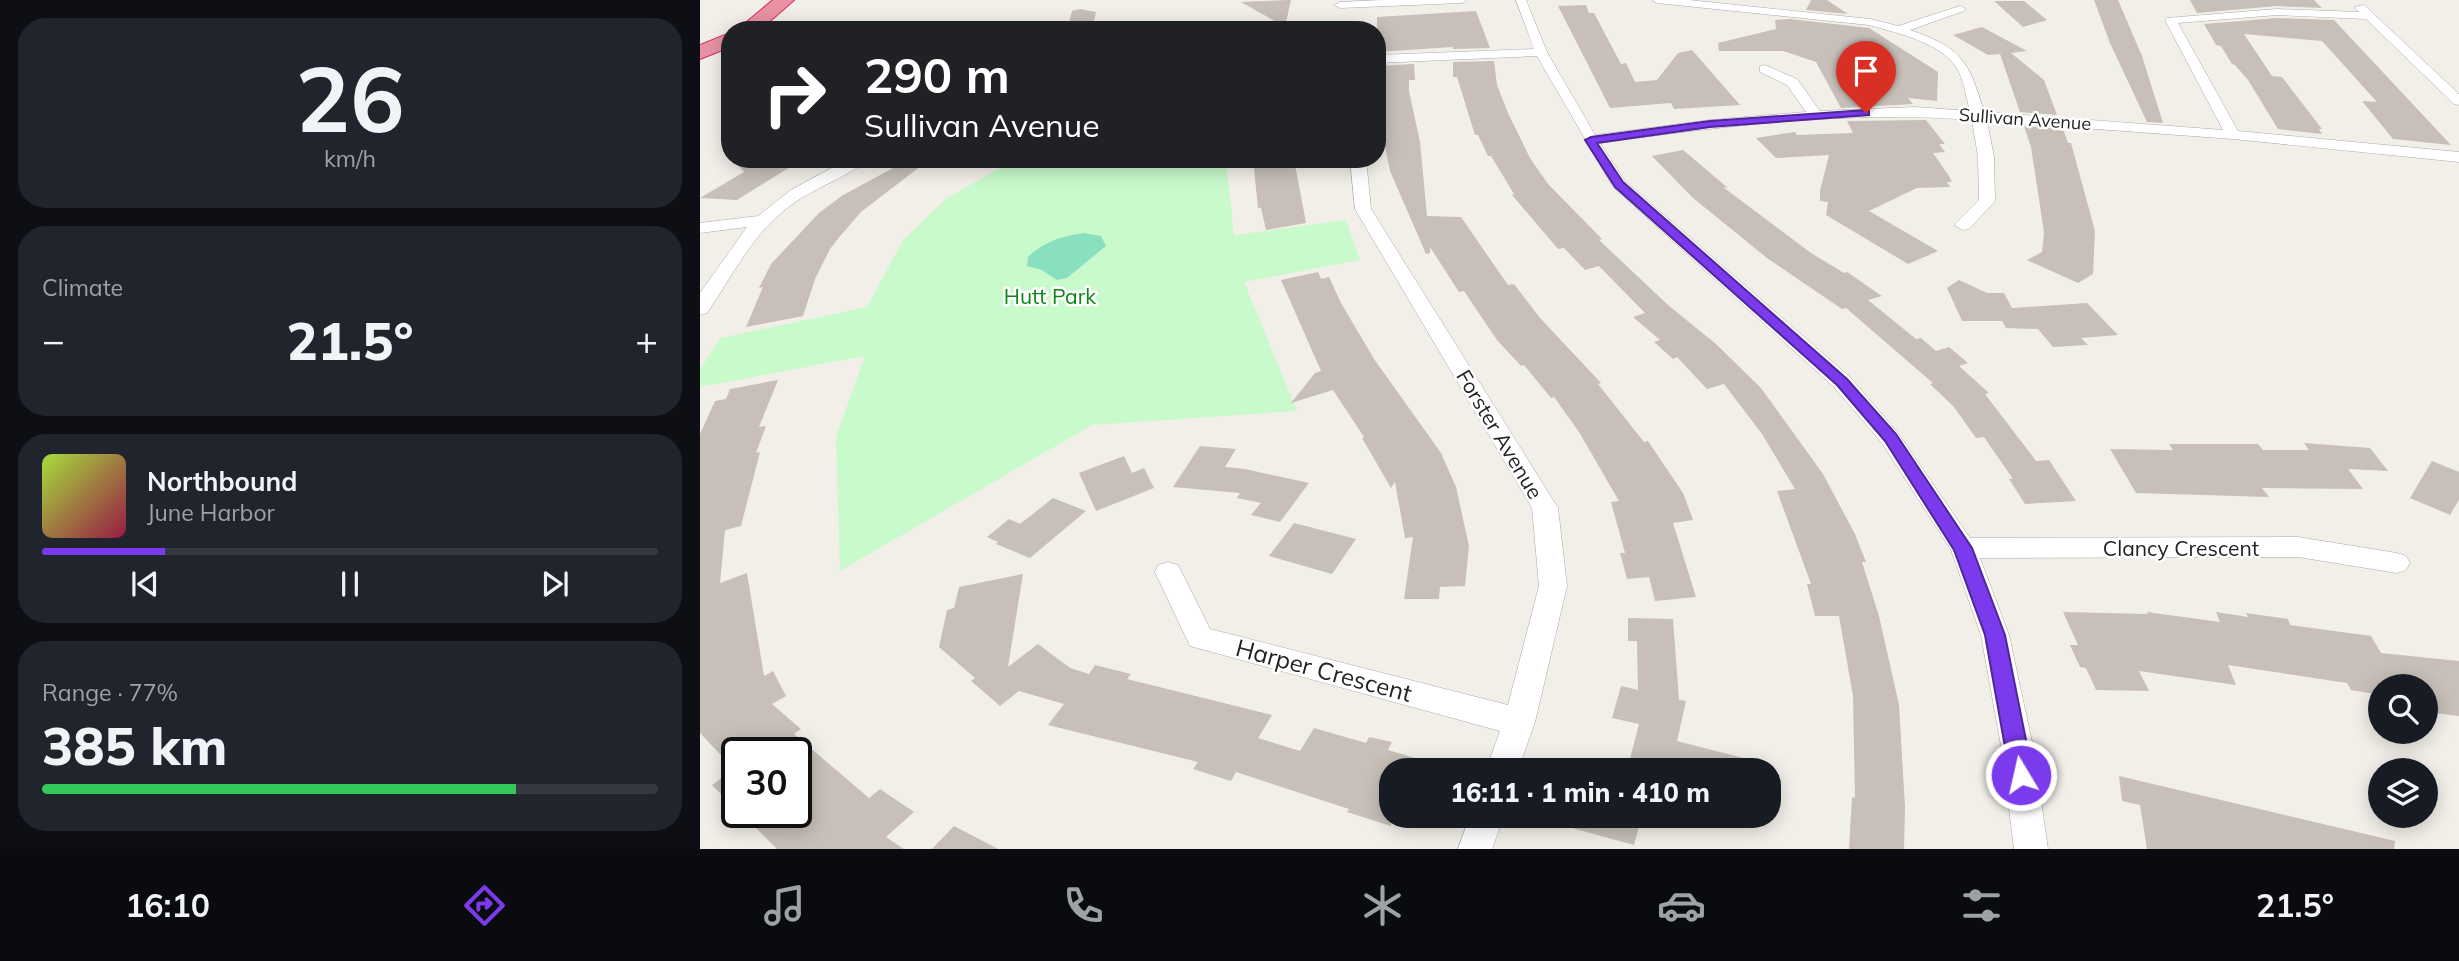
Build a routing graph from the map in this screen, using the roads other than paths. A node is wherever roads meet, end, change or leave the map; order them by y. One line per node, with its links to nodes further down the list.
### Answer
1 (785, 0): 9 (highway)
2 (1462, 0): 6 (street)
3 (1521, 0): 12 (street)
4 (1657, 0): 10 (street)
5 (2353, 0): 8 (street)
6 (1340, 5)
7 (1960, 9): 10 (street)
8 (2370, 16): 16 (street); 19 (street)
9 (758, 21)
10 (1899, 30): 18 (street)
11 (721, 43): 13 (highway)
12 (1541, 52): 14 (street); 20 (street)
13 (700, 53)
14 (1386, 59)
15 (1765, 69): 17 (street)
16 (2459, 101)
17 (1816, 115): 18 (street, Sullivan Avenue); 20 (street, Sullivan Avenue)
18 (1979, 115): 19 (street, Sullivan Avenue); 25 (street)
19 (2233, 135): 21 (street, Sullivan Avenue)
20 (1591, 140): 28 (street)
21 (2459, 156)
22 (843, 168): 24 (street)
23 (1359, 168): 31 (street, Forster Avenue)
24 (763, 220): 26 (street); 27 (street)
25 (1963, 225)
26 (700, 228)
27 (700, 309)
28 (1963, 548): 29 (street, Clancy Crescent); 35 (street)
29 (2397, 563)
30 (1168, 572): 31 (street, Harper Crescent)
31 (1519, 722): 32 (street, Forster Avenue)
32 (1507, 758)
33 (1482, 828): 34 (street)
34 (1475, 849)
35 (2031, 849)

